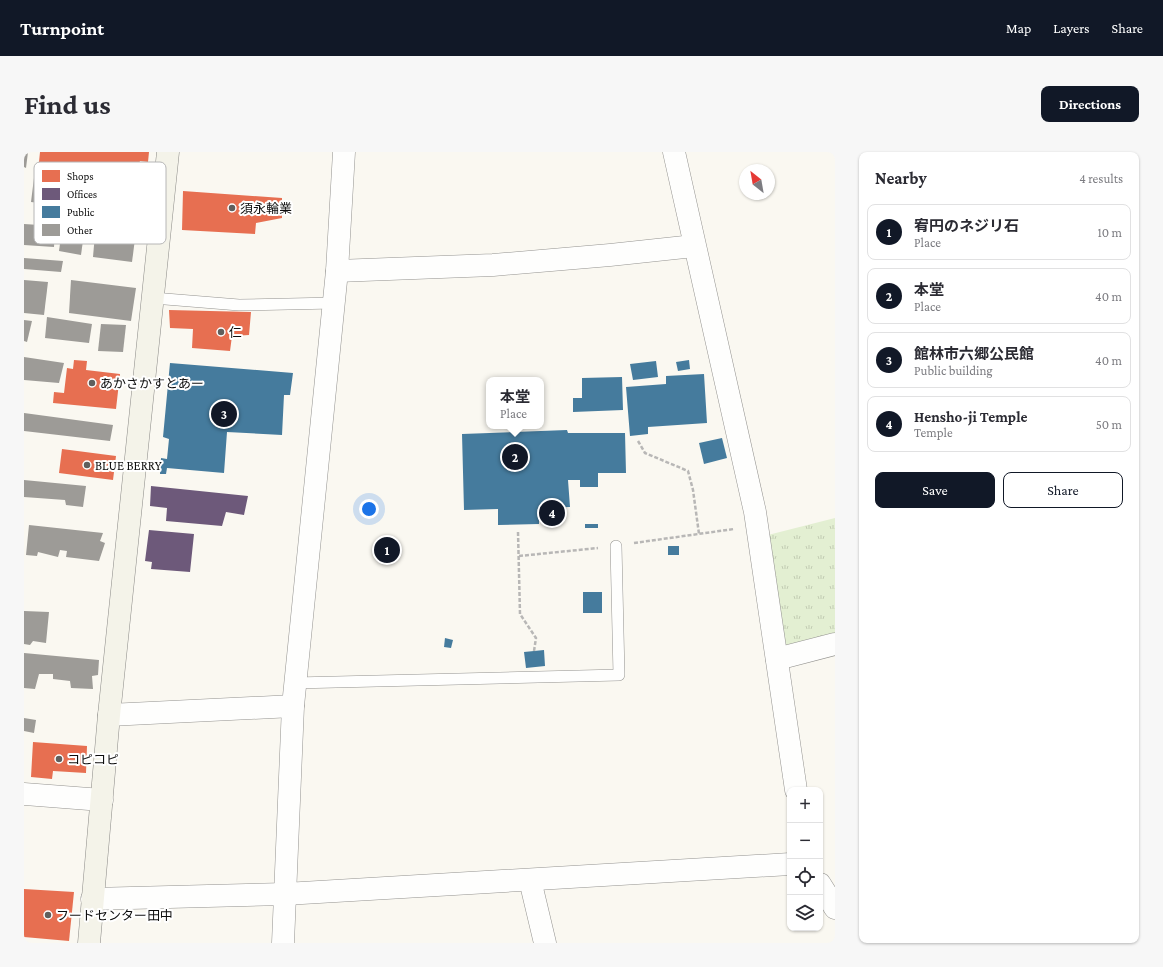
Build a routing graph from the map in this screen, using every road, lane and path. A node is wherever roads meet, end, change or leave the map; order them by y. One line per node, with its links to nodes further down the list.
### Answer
1 (168, 152): 4 (street)
2 (344, 152): 7 (street)
3 (674, 152): 6 (street)
4 (166, 171)
5 (159, 244): 8 (street)
6 (694, 246): 7 (street); 11 (street)
7 (337, 271): 9 (street)
8 (153, 298): 9 (lane); 21 (street)
9 (334, 303): 19 (street)
10 (638, 441): 13 (path)
11 (758, 526): 13 (path); 18 (street)
12 (518, 532): 15 (path)
13 (699, 534): 14 (path)
14 (616, 546): 15 (path); 19 (lane)
15 (519, 556): 17 (path)
16 (835, 644): 18 (street)
17 (534, 651)
18 (777, 659): 22 (street)
19 (296, 683): 20 (street)
20 (293, 706): 21 (street); 28 (street)
21 (109, 715): 24 (street)
22 (796, 787)
23 (24, 794): 24 (street)
24 (102, 800): 29 (street)
25 (787, 864): 26 (street)
26 (530, 880): 28 (street); 33 (street)
27 (823, 889): 30 (street)
28 (285, 894): 29 (street); 32 (street)
29 (92, 899): 31 (street)
30 (835, 908)
31 (89, 943)
32 (283, 943)
33 (545, 943)

